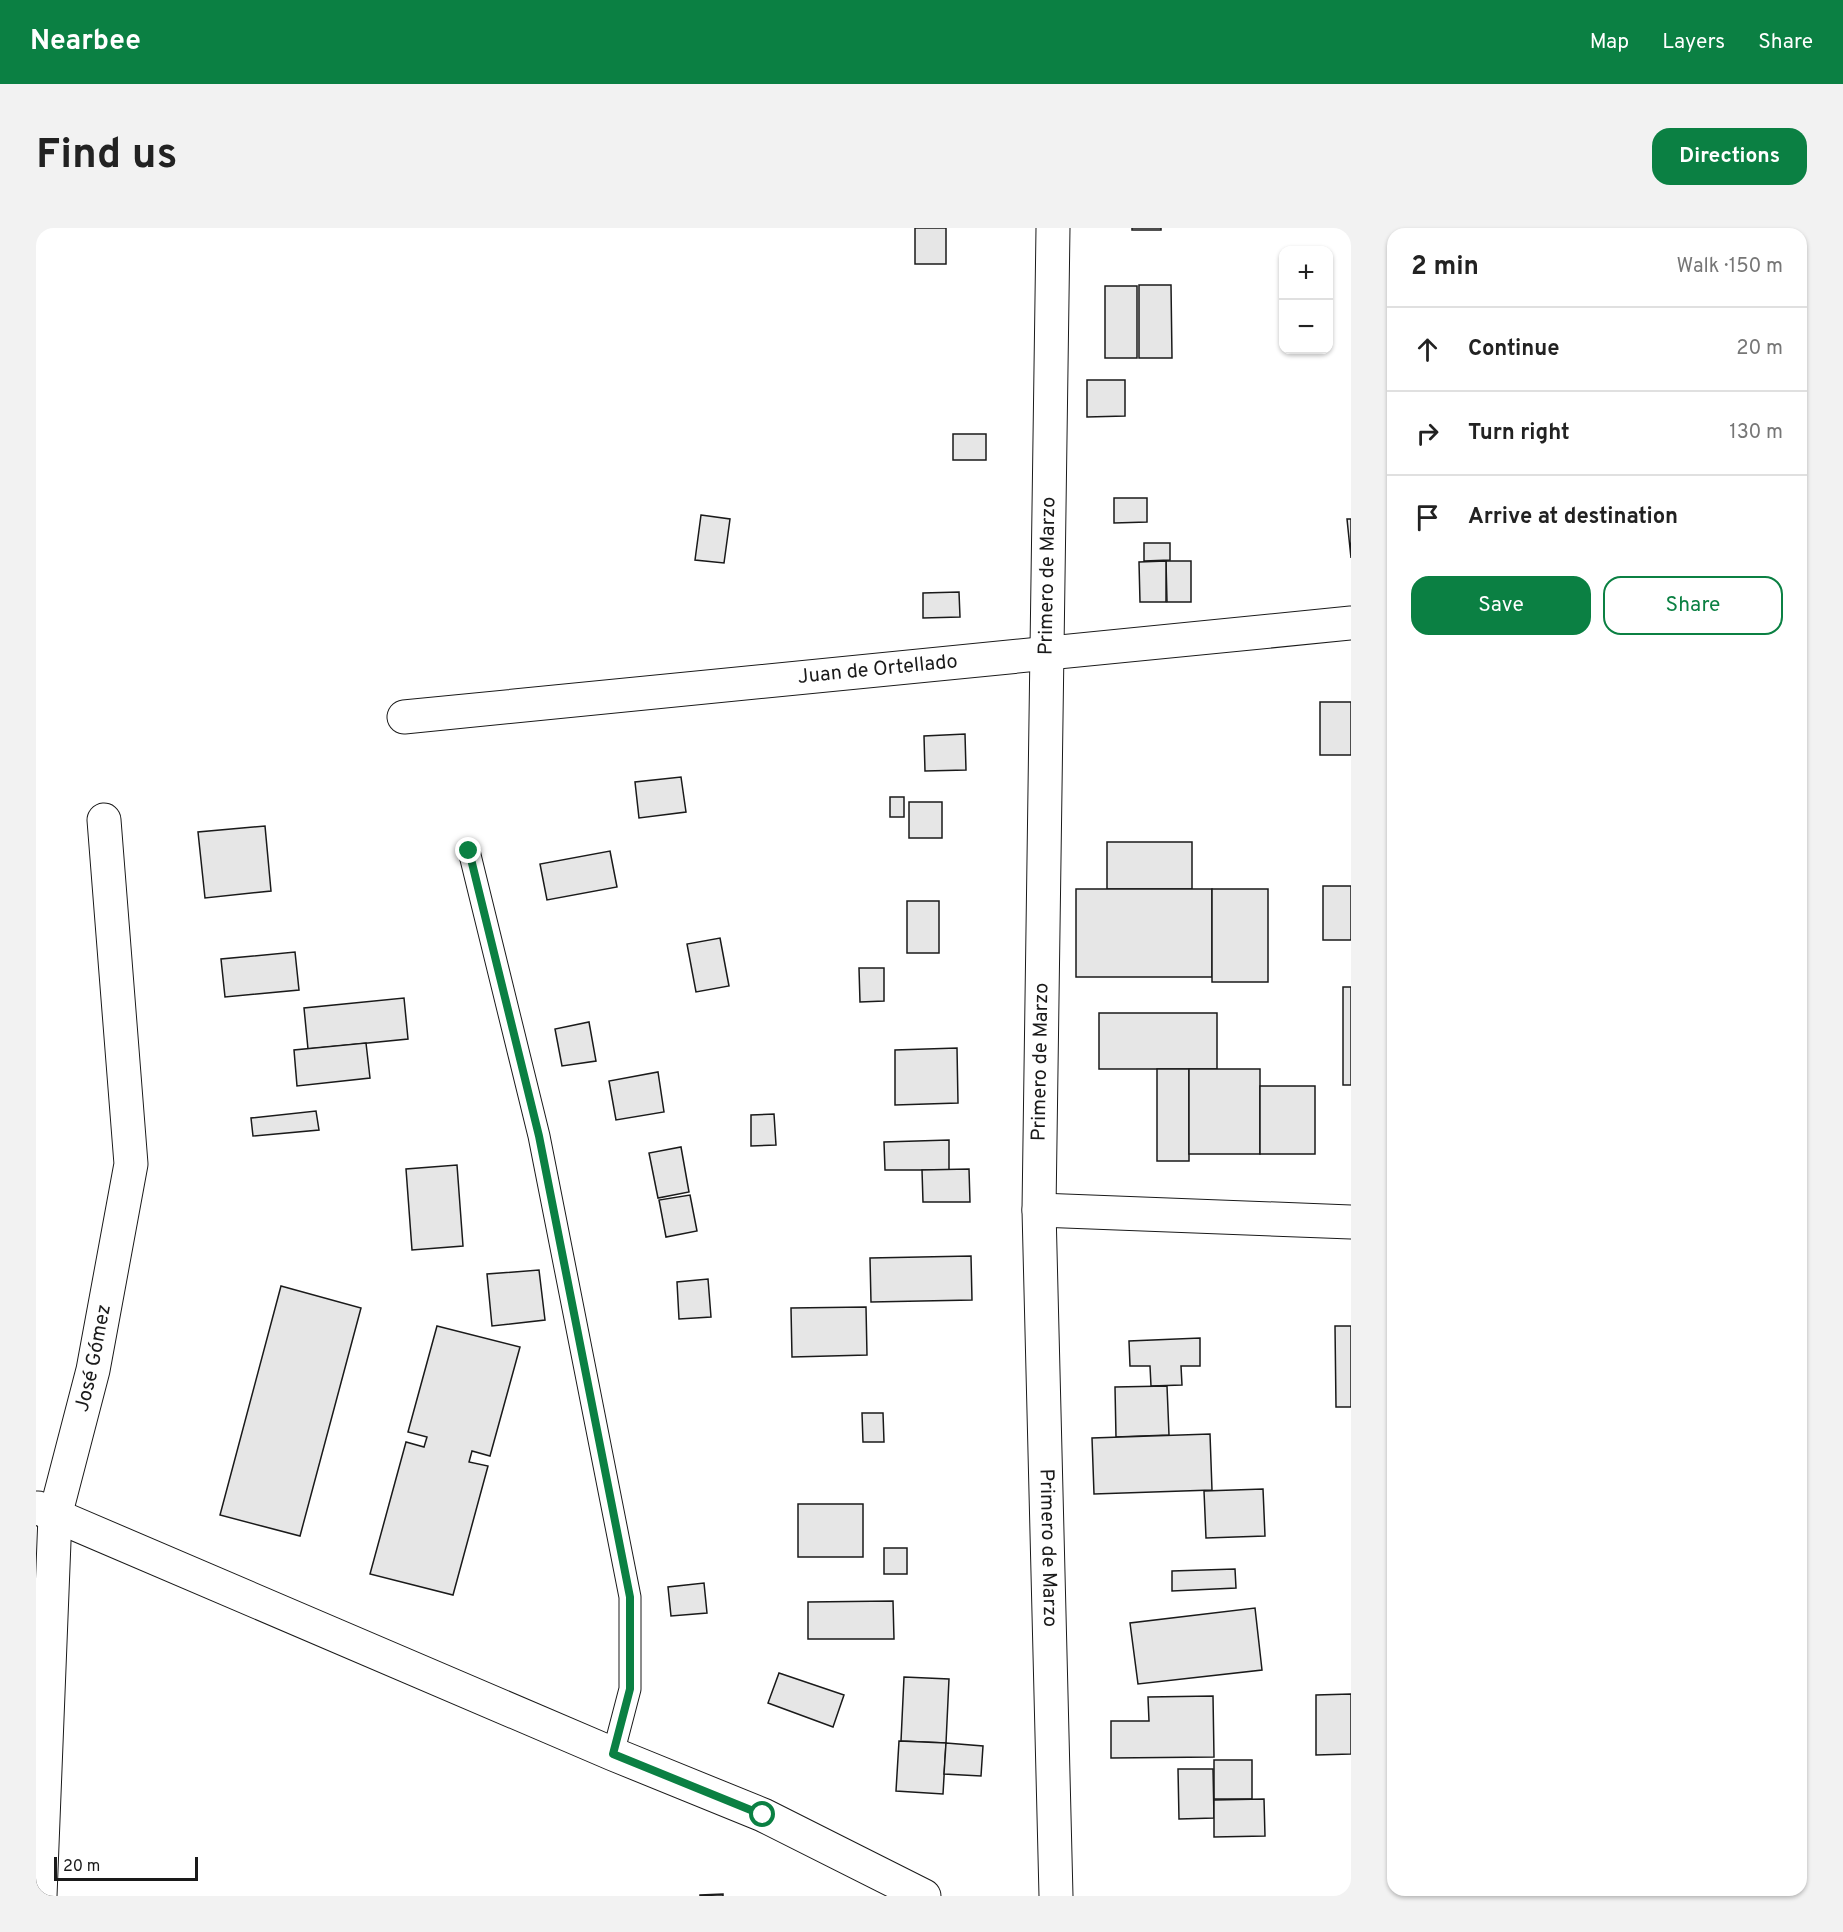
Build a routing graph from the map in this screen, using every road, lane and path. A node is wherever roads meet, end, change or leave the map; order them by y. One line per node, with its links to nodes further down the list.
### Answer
1 (1053, 228): 3 (street, Primero de Marzo)
2 (1351, 623): 3 (street, Juan de Ortellado)
3 (1047, 652): 4 (street, Juan de Ortellado); 7 (street, Primero de Marzo)
4 (404, 717)
5 (104, 820): 9 (street, José Gómez)
6 (469, 851): 10 (lane)
7 (1039, 1210): 8 (street); 13 (street, Primero de Marzo)
8 (1351, 1222)
9 (45, 1512): 10 (street); 11 (street, José Gómez)
10 (613, 1754): 12 (street)
11 (39, 1896)
12 (924, 1896)
13 (1056, 1896)

